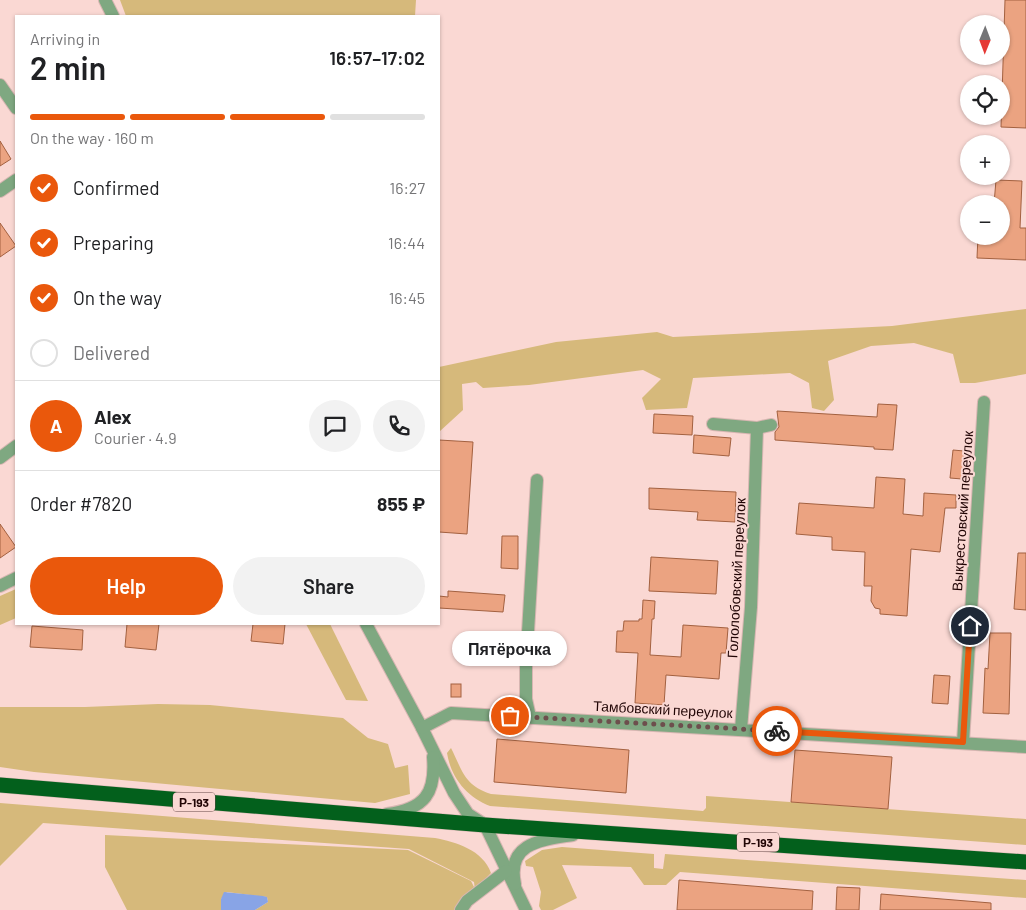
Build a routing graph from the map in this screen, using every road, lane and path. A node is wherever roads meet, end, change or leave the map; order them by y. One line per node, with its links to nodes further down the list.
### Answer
1 (105, 0): 2 (street)
2 (112, 15)
3 (0, 85): 4 (street)
4 (15, 107)
5 (15, 181): 6 (street)
6 (0, 191)
7 (984, 402): 20 (street, Выкрестовский переулок)
8 (713, 424): 10 (street)
9 (771, 426): 10 (street)
10 (757, 428): 19 (street, Гололобовский переулок)
11 (15, 447): 12 (street)
12 (0, 458)
13 (538, 480): 17 (street)
14 (15, 578): 15 (street)
15 (0, 586)
16 (367, 625): 18 (street)
17 (530, 717): 18 (street, Тамбовский переулок); 19 (street, Тамбовский переулок)
18 (422, 728): 22 (street)
19 (741, 729): 20 (street, Тамбовский переулок)
20 (963, 742): 21 (street, Тамбовский переулок)
21 (1026, 747)
22 (433, 750): 24 (street); 25 (street)
23 (0, 785): 24 (highway, Р-193)
24 (366, 816): 25 (highway, Р-193)
25 (485, 825): 26 (highway, Р-193); 28 (street)
26 (586, 832): 27 (highway, Р-193); 29 (street)
27 (1026, 862)
28 (506, 871): 29 (street); 30 (street)
29 (524, 906)
30 (461, 910)

